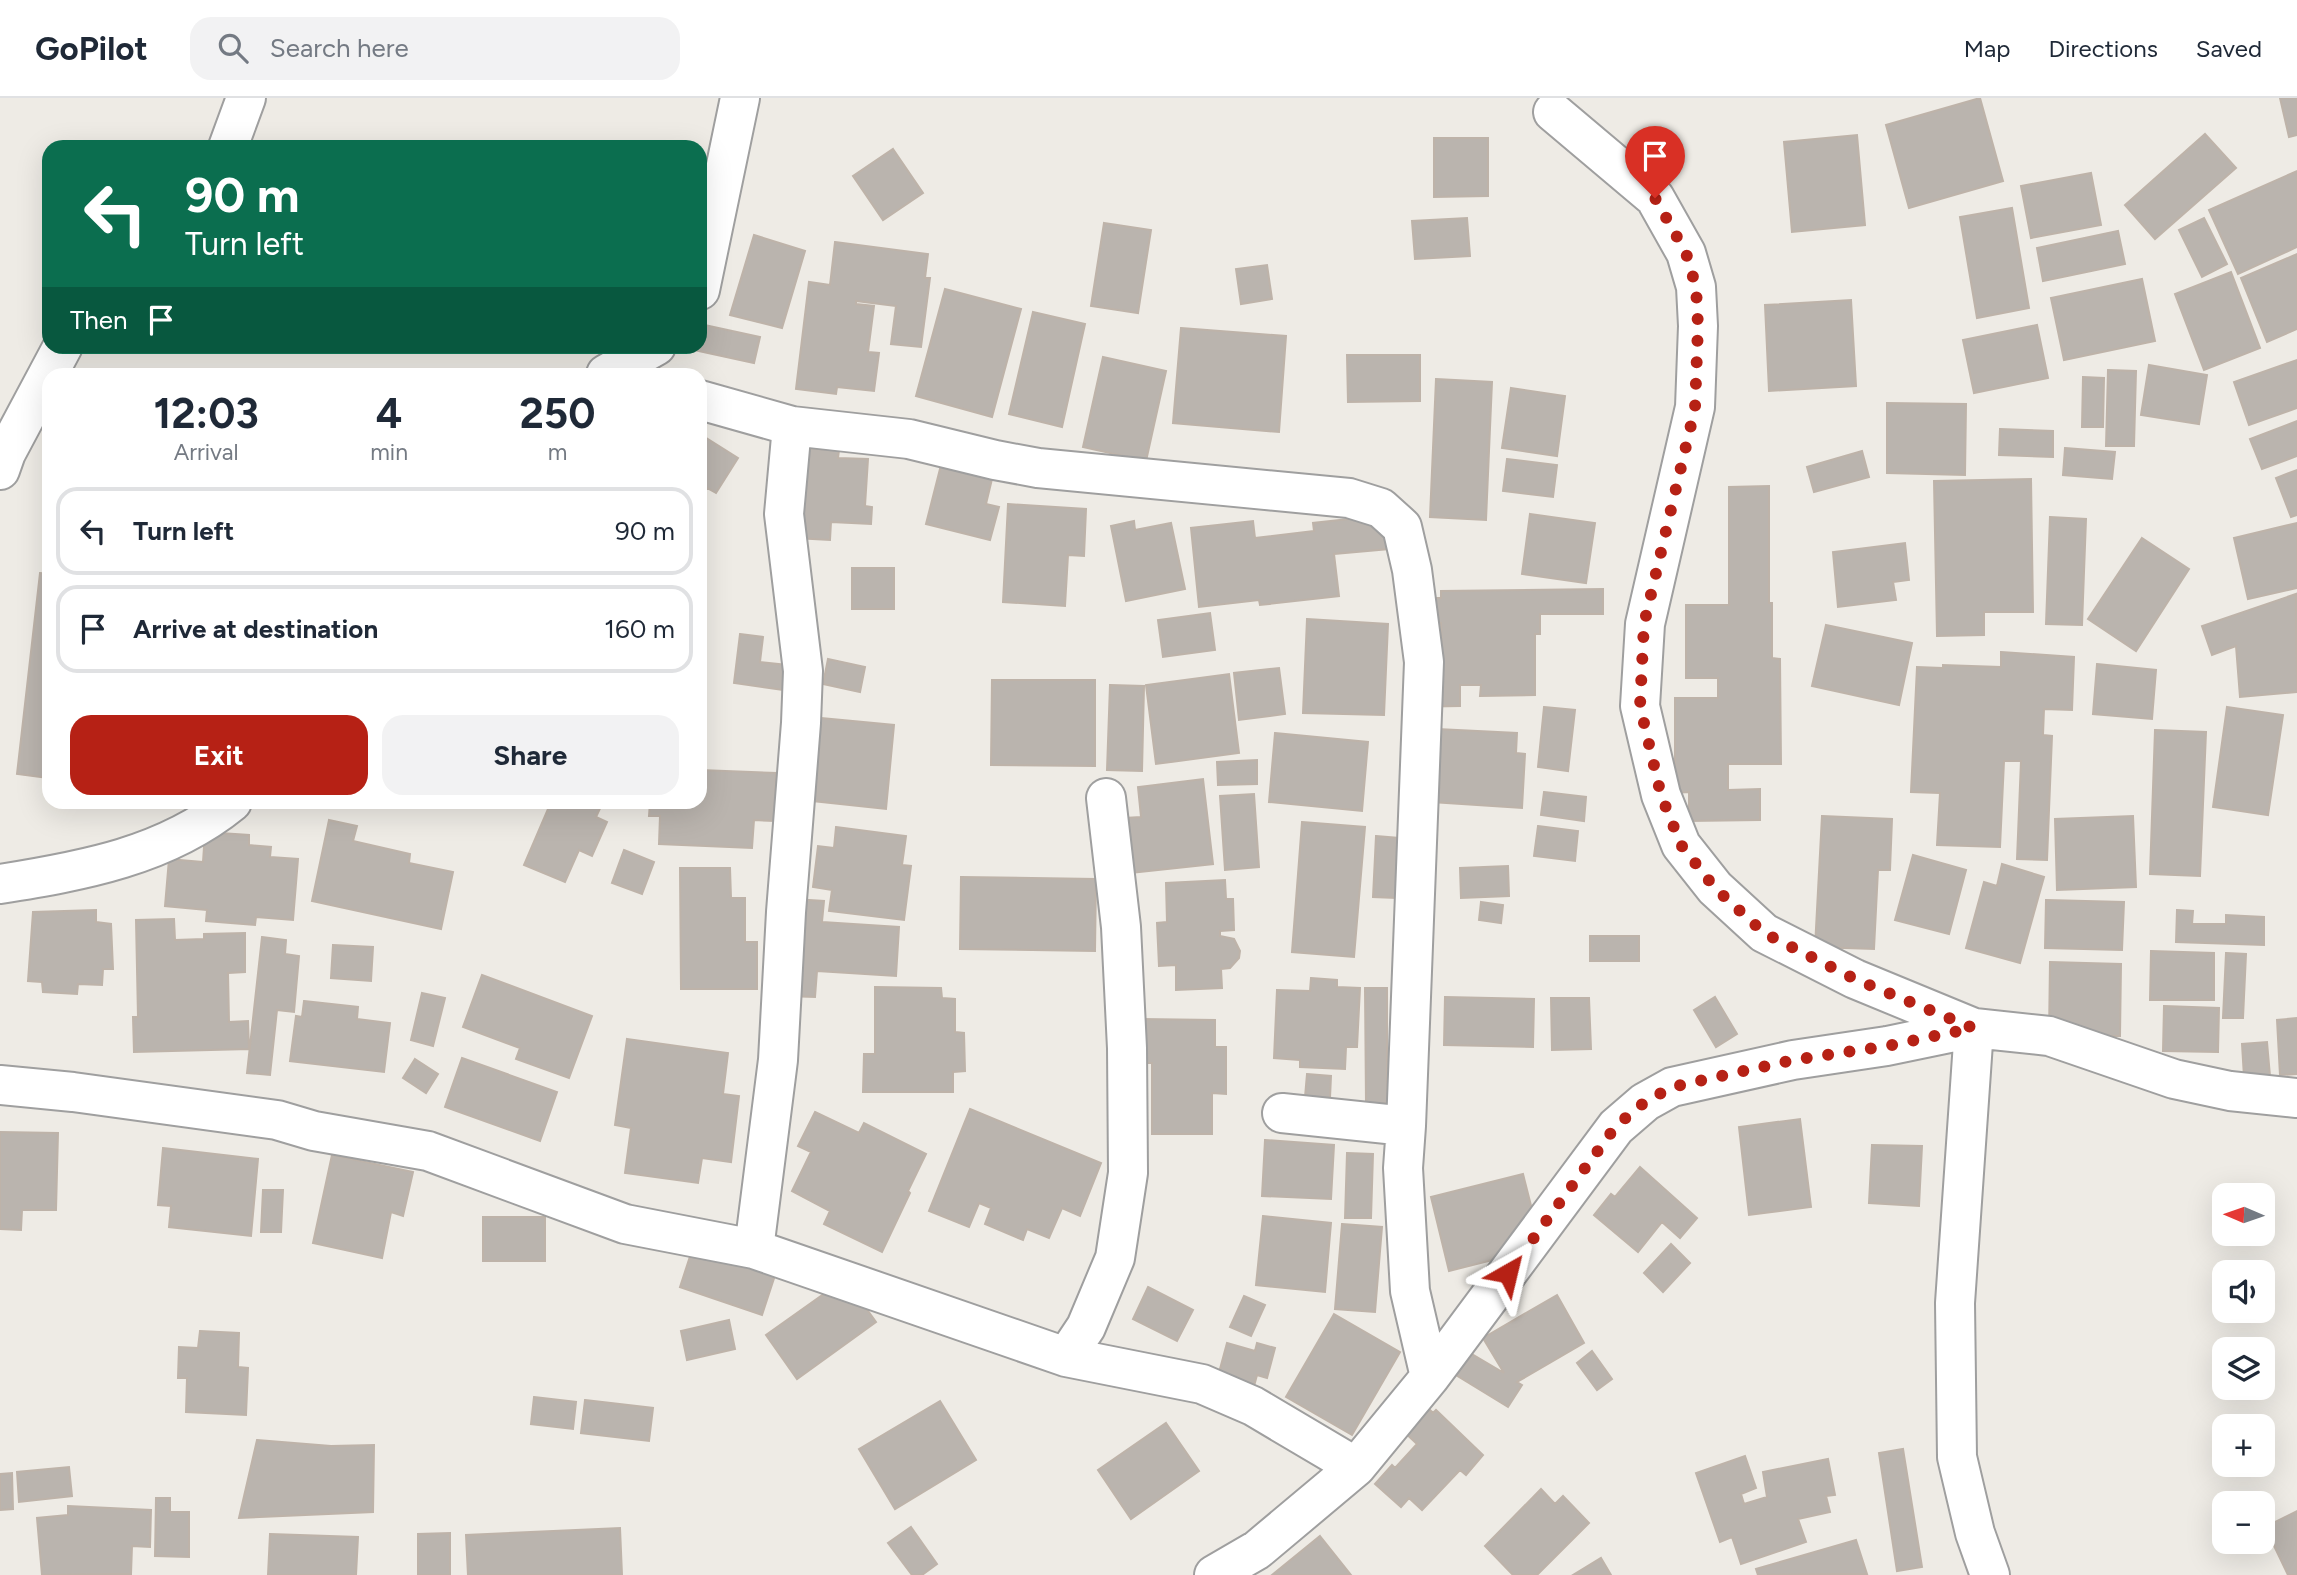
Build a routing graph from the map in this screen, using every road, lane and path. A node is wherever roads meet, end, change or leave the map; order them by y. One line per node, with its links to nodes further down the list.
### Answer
1 (246, 98): 4 (street)
2 (740, 98): 5 (street)
3 (1553, 112): 15 (street)
4 (231, 140)
5 (707, 256)
6 (642, 354): 7 (street)
7 (618, 368)
8 (42, 385): 11 (street)
9 (707, 402): 10 (street)
10 (792, 426): 19 (street); 20 (street)
11 (0, 470)
12 (1105, 798): 21 (street)
13 (224, 809): 14 (street)
14 (0, 884)
15 (1973, 1028): 17 (street); 22 (street); 25 (street)
16 (0, 1086): 20 (street)
17 (2297, 1098)
18 (1282, 1113): 19 (street)
19 (1406, 1126): 22 (street)
20 (754, 1249): 21 (street)
21 (1066, 1357): 23 (street)
22 (1430, 1377): 23 (street)
23 (1356, 1467): 24 (street)
24 (1214, 1575)
25 (1990, 1575)

